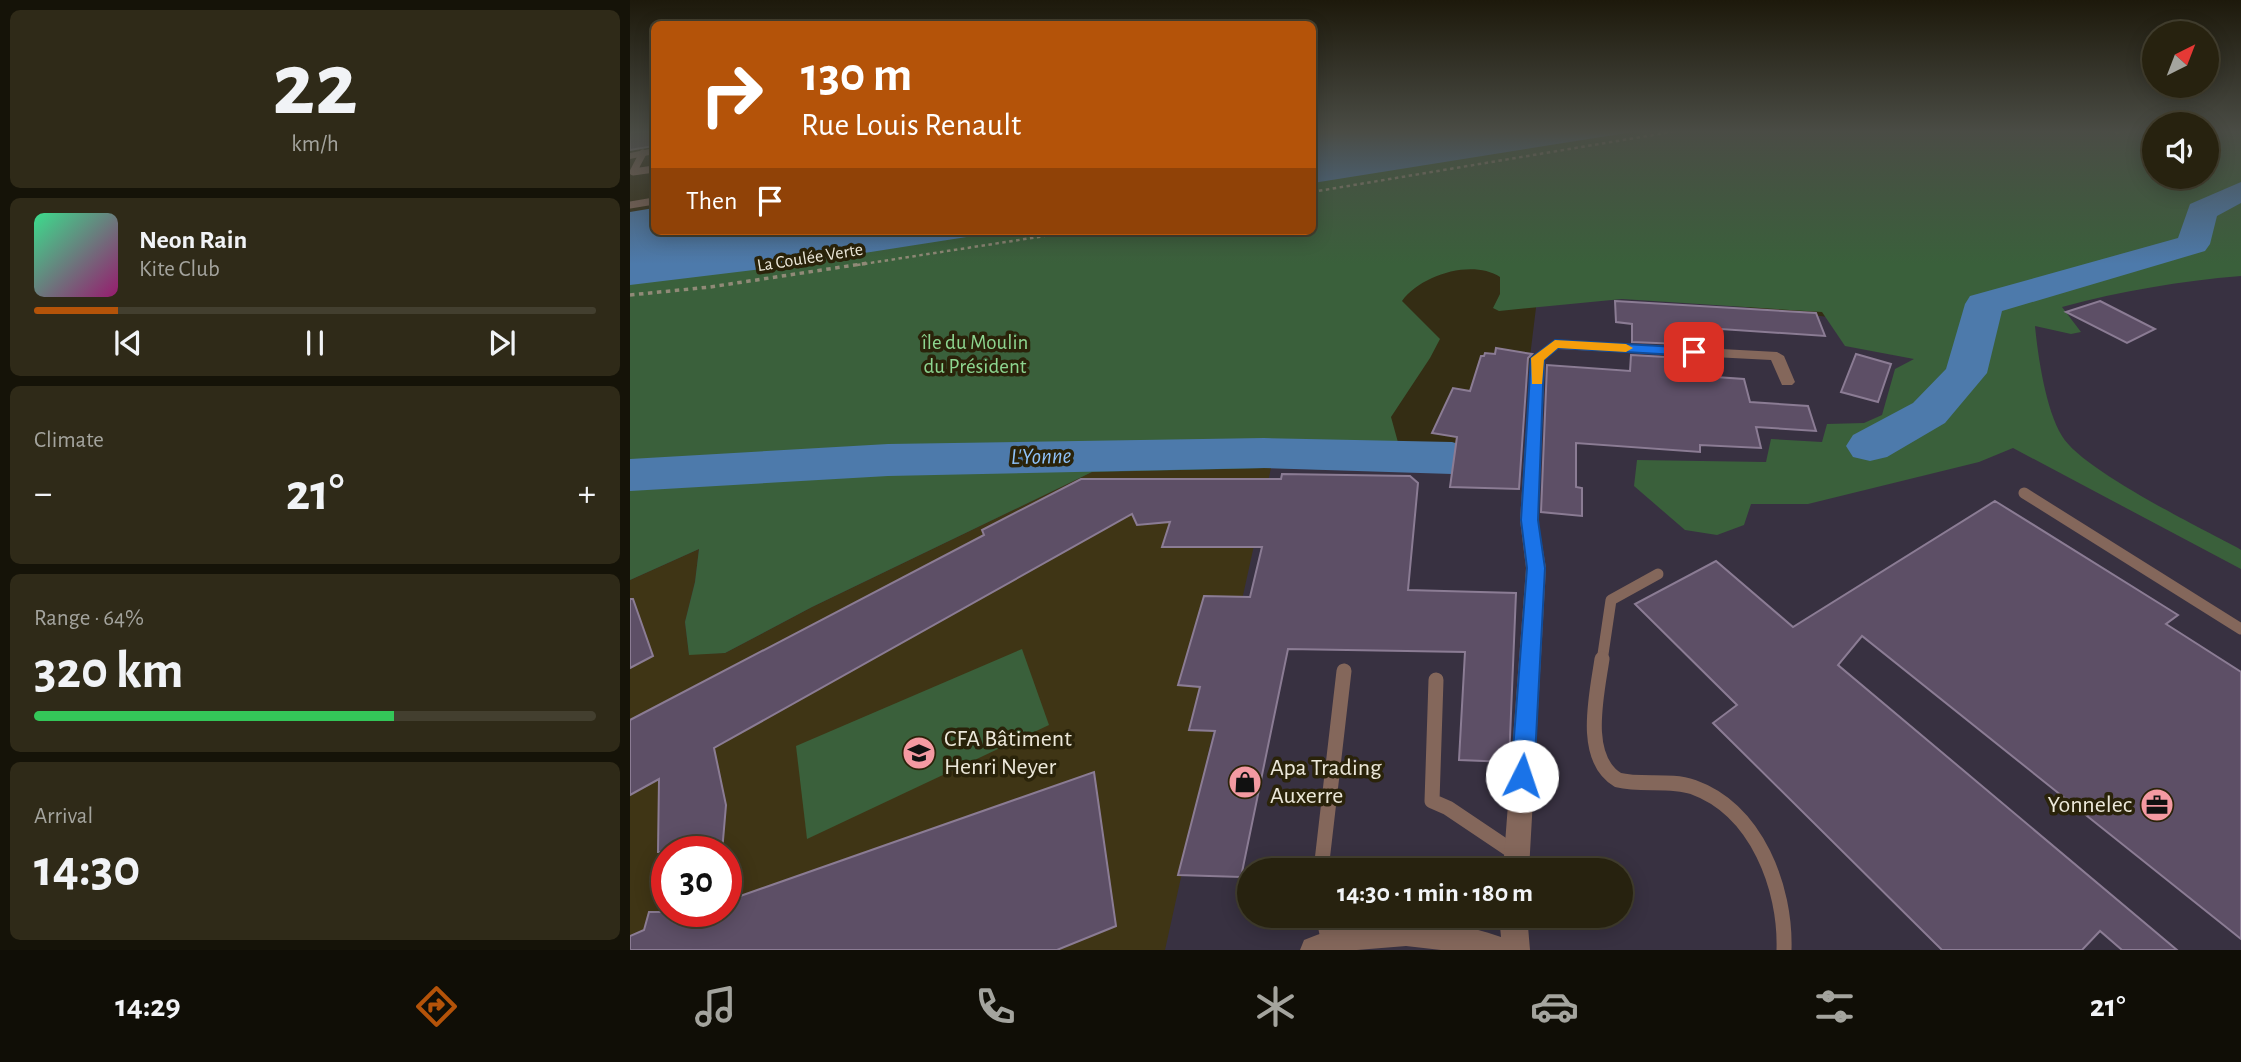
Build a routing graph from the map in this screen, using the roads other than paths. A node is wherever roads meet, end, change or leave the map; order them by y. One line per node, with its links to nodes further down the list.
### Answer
1 (651, 202): 2 (lane)
2 (630, 205)
3 (1787, 382): 11 (street)
4 (2024, 493): 6 (lane)
5 (1658, 574): 17 (lane)
6 (2241, 629)
7 (1344, 671): 9 (lane)
8 (1436, 680): 10 (lane)
9 (1322, 858)
10 (1512, 858)
11 (1517, 858)
12 (1323, 928): 14 (lane)
13 (1514, 928): 16 (street)
14 (1322, 947): 15 (street)
15 (1499, 950)
16 (1516, 950)
17 (1784, 950)

